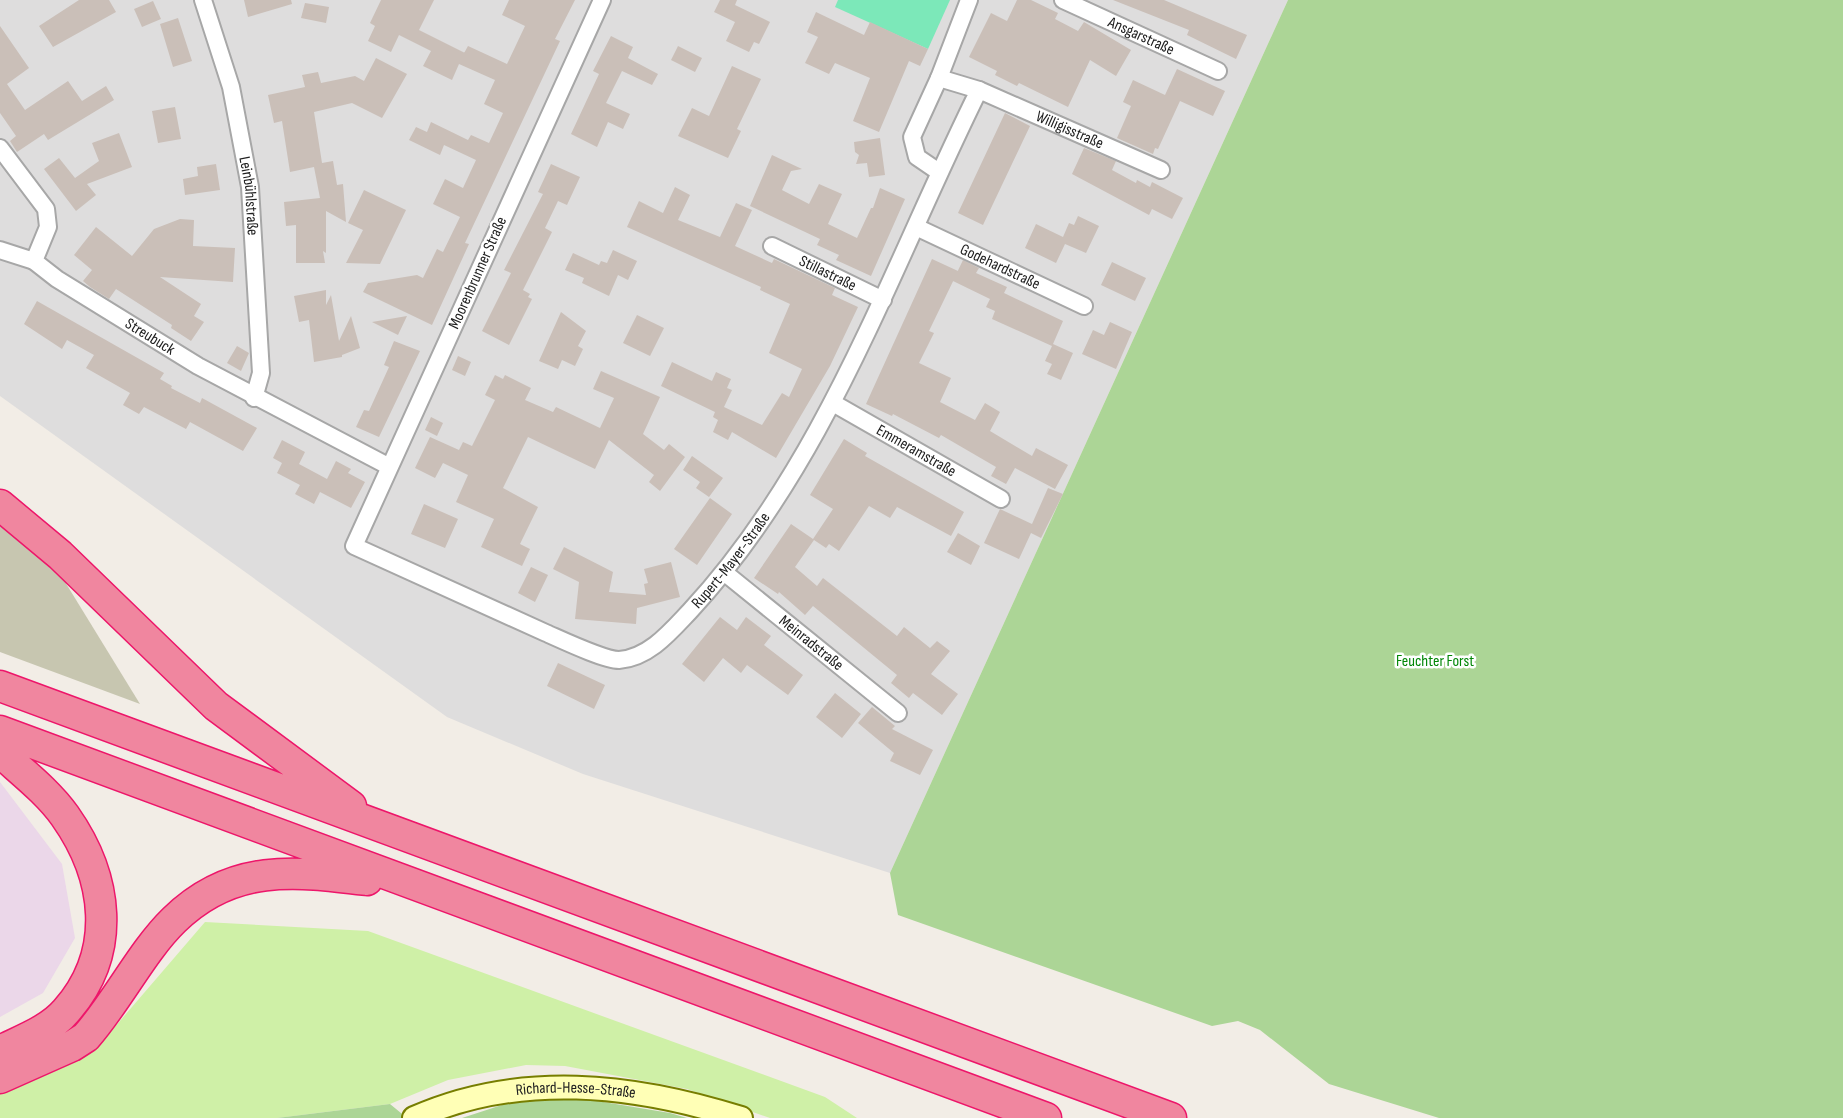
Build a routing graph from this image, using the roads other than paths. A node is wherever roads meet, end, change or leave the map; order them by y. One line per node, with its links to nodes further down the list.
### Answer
1 (204, 0): 17 (street, Leinbühlstraße)
2 (602, 0): 19 (street, Moorenbrunner Straße)
3 (969, 0): 6 (street)
4 (1063, 0): 5 (street, Ansgarstraße)
5 (1218, 71)
6 (939, 78): 7 (street); 10 (street)
7 (980, 90): 9 (street, Willigisstraße); 10 (street, Rupert-Mayer-Straße)
8 (0, 148): 14 (street)
9 (1161, 170)
10 (939, 172): 11 (street, Rupert-Mayer-Straße)
11 (916, 227): 15 (street, Rupert-Mayer-Straße); 16 (street, Godehardstraße)
12 (772, 246): 15 (street, Stillastraße)
13 (0, 250): 14 (street, Streubuck)
14 (34, 261): 17 (street, Streubuck)
15 (883, 300): 18 (street, Rupert-Mayer-Straße)
16 (1084, 306)
17 (254, 398): 19 (street, Streubuck)
18 (832, 403): 20 (street, Emmeramstraße); 23 (street, Rupert-Mayer-Straße)
19 (388, 466): 22 (street, Moorenbrunner Straße)
20 (1001, 499)
21 (0, 505): 28 (highway)
22 (354, 546): 23 (street, Rupert-Mayer-Straße)
23 (725, 573): 25 (street, Meinradstraße)
24 (0, 686): 28 (highway)
25 (898, 713)
26 (0, 731): 29 (highway)
27 (0, 752): 30 (highway)
28 (377, 826): 35 (highway)
29 (415, 885): 31 (highway); 34 (highway)
30 (0, 1051)
31 (0, 1078)
32 (414, 1118): 33 (street, Richard-Hesse-Straße)
33 (741, 1118)
34 (1046, 1118)
35 (1171, 1118)

